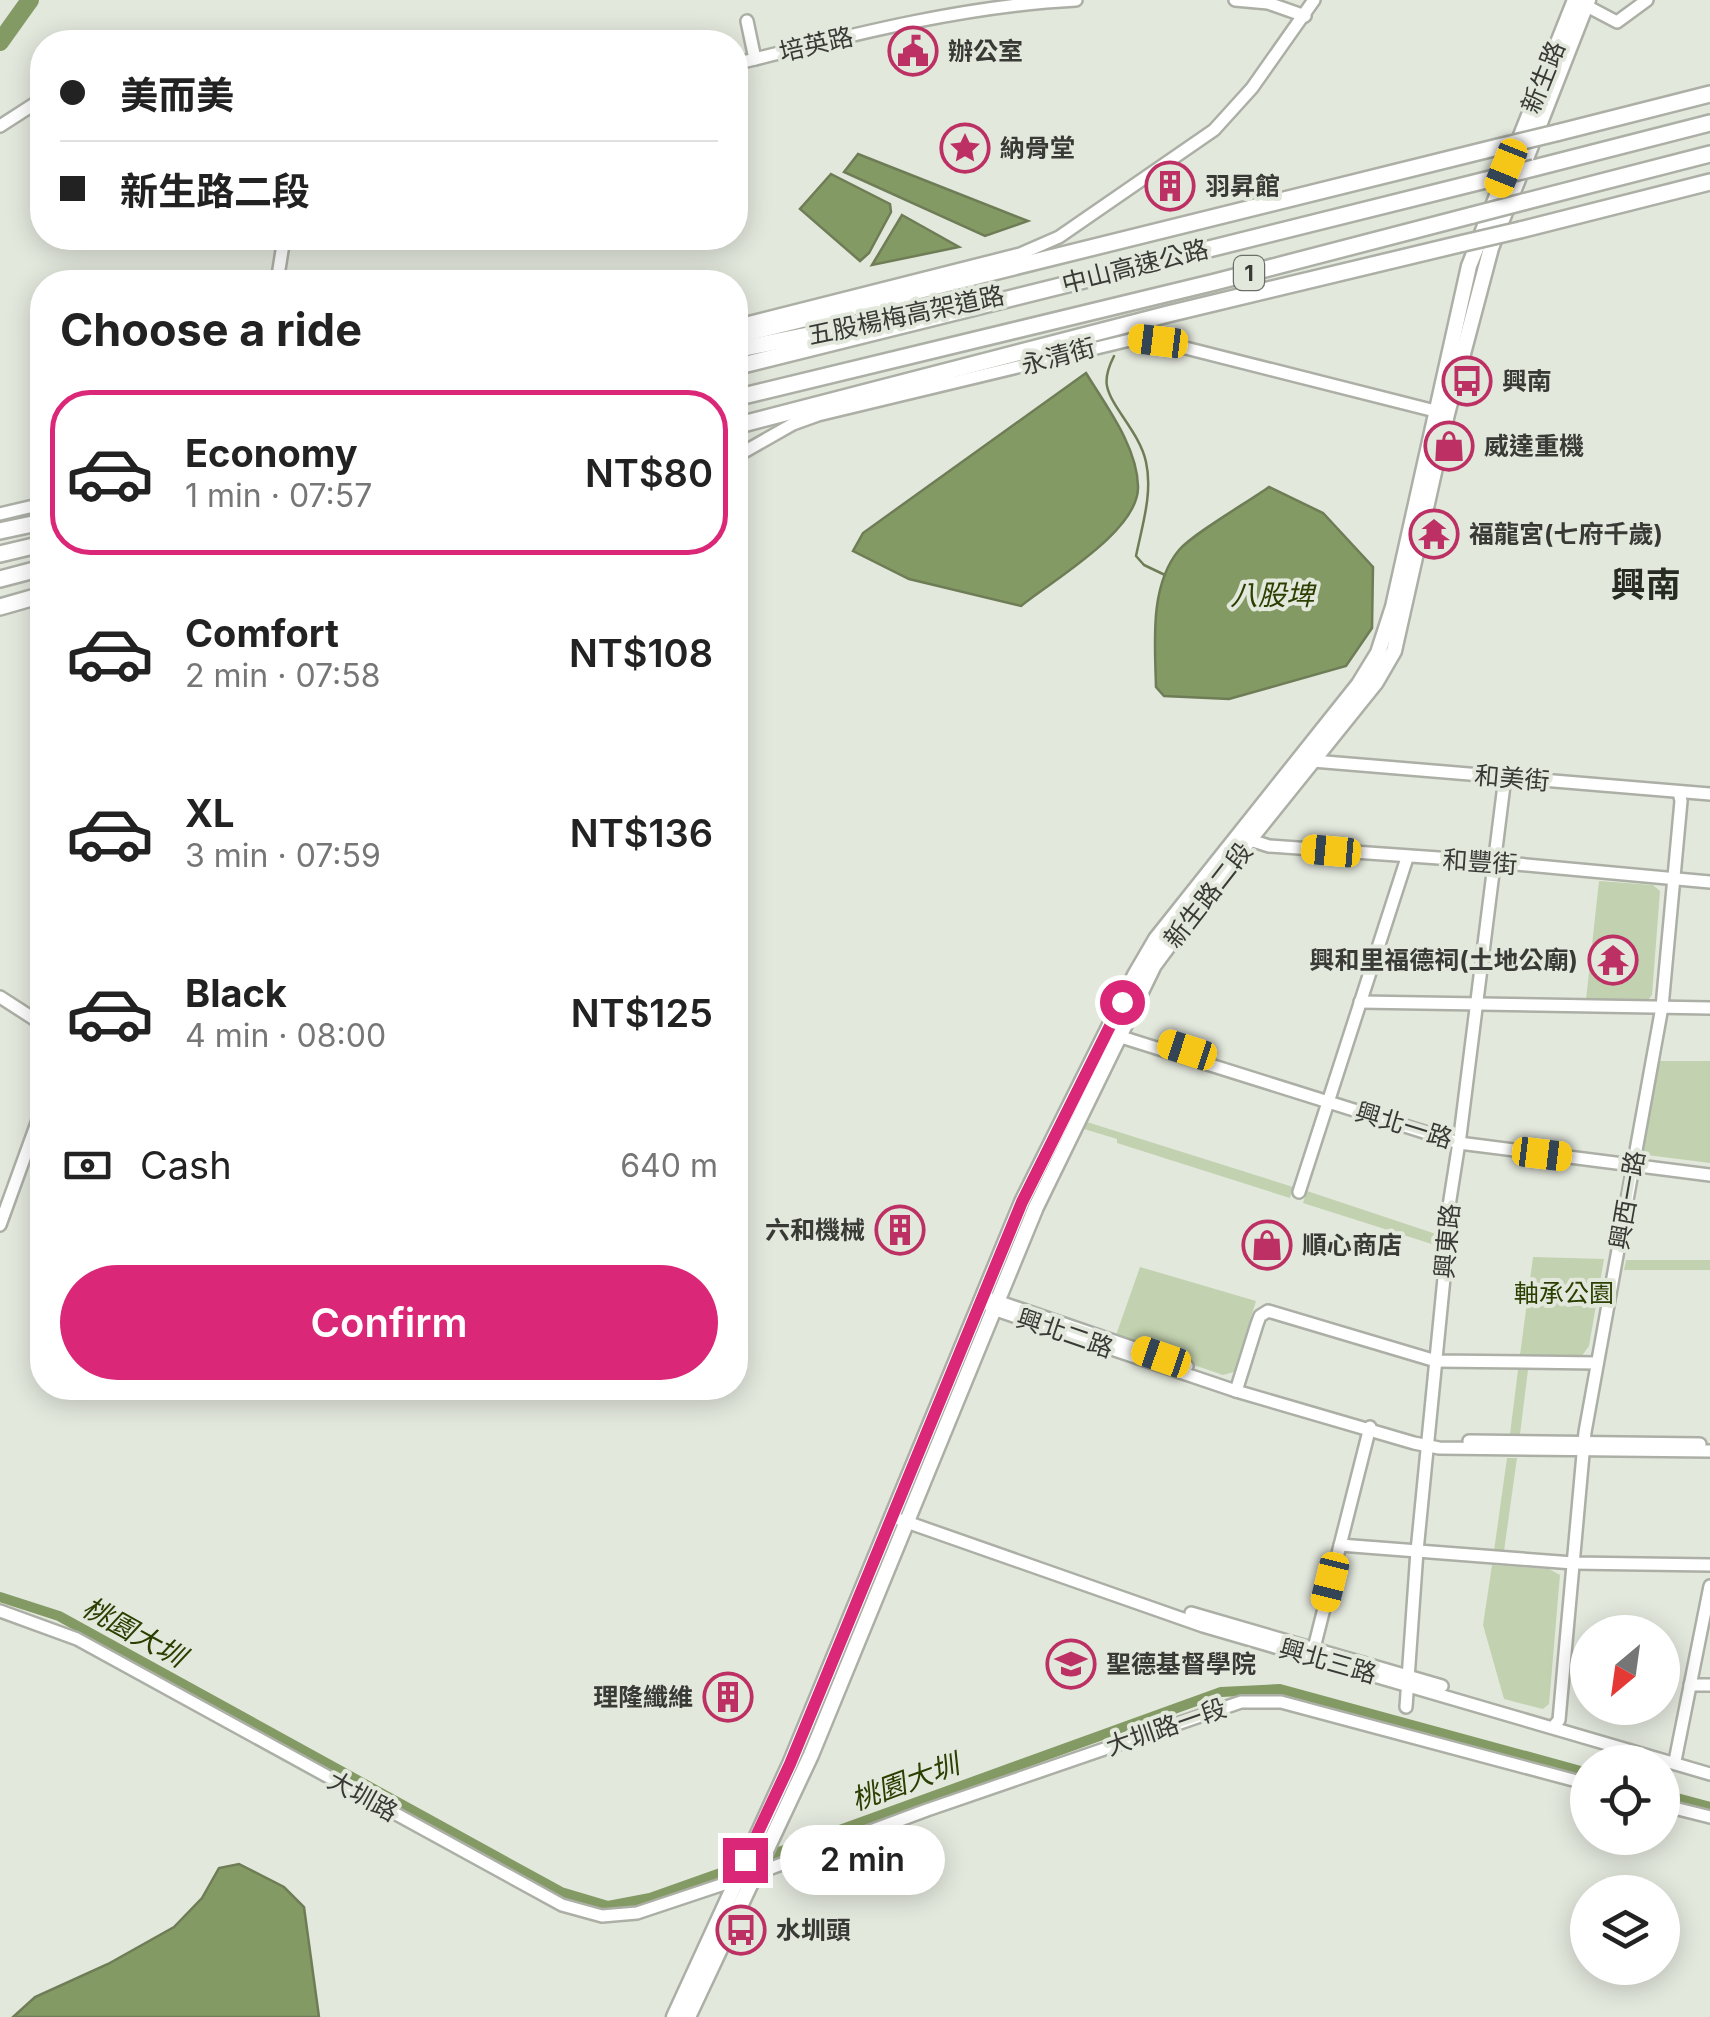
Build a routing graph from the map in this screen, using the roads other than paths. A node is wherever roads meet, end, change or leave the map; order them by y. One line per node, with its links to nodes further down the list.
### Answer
1 (1076, 0): 8 (street, 培英路)
2 (1235, 0): 6 (street)
3 (1314, 0): 6 (street)
4 (1647, 0): 5 (street)
5 (1581, 1): 16 (main road, 新生路); 17 (main road, 新生路)
6 (1304, 16): 19 (street)
7 (747, 21): 8 (street)
8 (755, 59): 9 (street, 培英路)
9 (748, 61)
10 (1710, 94): 21 (highway, bridge)
11 (30, 107): 13 (street)
12 (1710, 123): 18 (highway, 中山高速公路 / 1, bridge)
13 (0, 126)
14 (1710, 154): 20 (highway, 中山高速公路 / 1, bridge)
15 (1710, 182): 27 (highway, bridge)
16 (1490, 248): 26 (main road, 新生路二段)
17 (1469, 266): 26 (main road, 新生路二段)
18 (1077, 280): 22 (highway, 五股楊梅高架道路 / 1); 23 (highway, 中山高速公路 / 1)
19 (748, 323)
20 (1024, 328): 24 (highway, 中山高速公路 / 1); 25 (highway, 五股楊梅高架道路 / 1)
21 (748, 333)
22 (748, 347)
23 (748, 364)
24 (748, 395)
25 (748, 403)
26 (1441, 412): 28 (street, 永清街); 39 (main road, 新生路二段); 54 (main road, 新生路二段)
27 (748, 423)
28 (748, 450)
29 (30, 507): 30 (street)
30 (0, 514)
31 (30, 525): 32 (highway)
32 (0, 531)
33 (30, 547): 34 (highway)
34 (0, 554)
35 (30, 571): 36 (highway)
36 (0, 579)
37 (30, 598): 38 (highway)
38 (0, 607)
39 (1313, 762): 40 (street, 和美街); 43 (main road, 新生路二段)
40 (1505, 777): 41 (street, 和美街); 45 (street, 興東路)
41 (1678, 792): 42 (street, 和美街); 46 (street, 興西一路)
42 (1710, 794)
43 (1250, 840): 44 (street, 和豐街); 54 (main road, 新生路二段)
44 (1406, 858): 45 (street, 和豐街); 49 (street)
45 (1495, 862): 46 (street, 和豐街); 50 (street, 興東路)
46 (1670, 879): 47 (street, 和豐街); 51 (street, 興西一路)
47 (1710, 882)
48 (0, 997): 53 (street)
49 (1360, 1002): 50 (street); 55 (street)
50 (1476, 1006): 51 (street); 56 (street, 興東路)
51 (1658, 1007): 52 (street); 58 (street, 興西一路)
52 (1710, 1008)
53 (30, 1016)
54 (1117, 1031): 55 (street, 興北一路); 62 (main road, 新生路二段)
55 (1329, 1099): 56 (street, 興北一路); 60 (street)
56 (1460, 1140): 58 (street, 興北一路); 63 (street, 興東路)
57 (30, 1142): 61 (street)
58 (1631, 1161): 59 (street); 64 (street, 興西一路)
59 (1710, 1172)
60 (1298, 1192)
61 (0, 1225)
62 (990, 1302): 65 (street, 興北二路); 71 (main road, 新生路二段)
63 (1436, 1360): 64 (street); 65 (street); 67 (street, 興東路)
64 (1594, 1364): 69 (street)
65 (1237, 1387): 66 (street, 興北二路)
66 (1370, 1427): 67 (street, 興北二路); 72 (street)
67 (1427, 1442): 69 (street, 興北二路); 73 (street, 興東路)
68 (1710, 1444): 69 (street, 興北二路)
69 (1580, 1446): 70 (street, 興北二路); 74 (street)
70 (1710, 1452)
71 (902, 1518): 78 (street, 興北三路); 91 (main road, 新生路二段); 92 (main road, 新生路二段)
72 (1340, 1546): 73 (street); 78 (street)
73 (1417, 1552): 74 (street); 79 (street, 興東路)
74 (1569, 1562): 75 (street); 83 (street)
75 (1710, 1565)
76 (1710, 1586): 80 (street)
77 (0, 1611): 92 (street, 大圳路)
78 (1313, 1652): 79 (street, 興北三路)
79 (1407, 1680): 82 (street, 興東路); 83 (street, 興北三路)
80 (1690, 1685): 81 (street); 85 (street)
81 (1710, 1685)
82 (1406, 1708)
83 (1555, 1722): 84 (street)
84 (1632, 1745)
85 (1678, 1745)
86 (1680, 1760): 87 (street)
87 (1710, 1770)
88 (1570, 1779): 91 (street, 大圳路一段)
89 (1680, 1808): 90 (street)
90 (1710, 1816)
91 (755, 1874): 94 (main road, 新生路二段)
92 (736, 1880): 93 (main road, 新生路二段)
93 (674, 2017)
94 (688, 2017)

